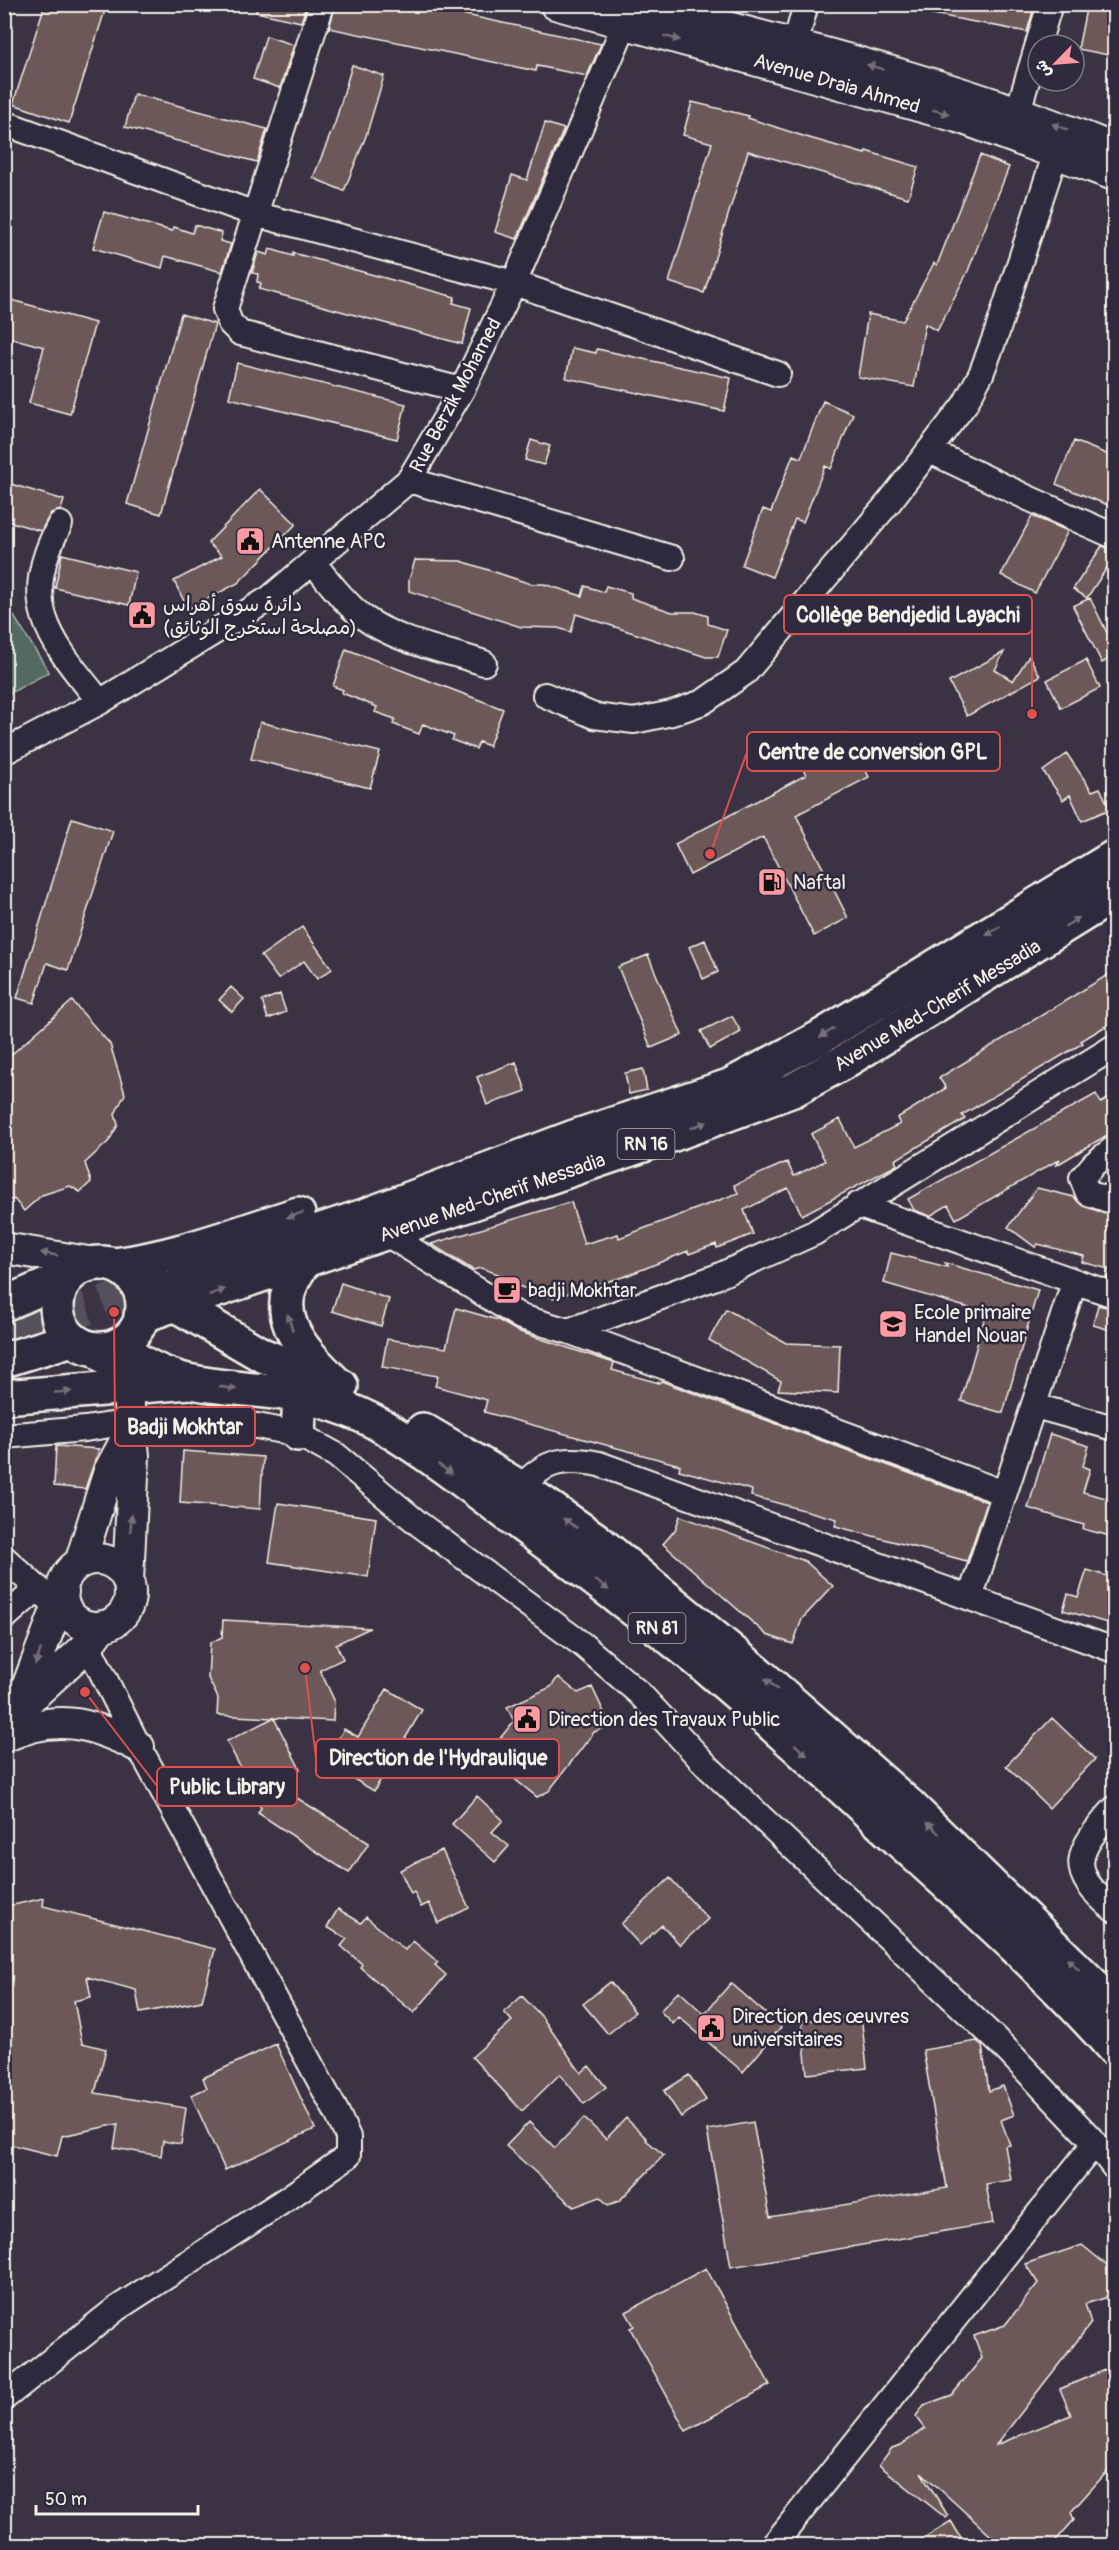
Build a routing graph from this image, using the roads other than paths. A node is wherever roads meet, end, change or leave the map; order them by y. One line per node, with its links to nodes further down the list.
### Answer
1 (322, 4): 12 (street)
2 (555, 4): 5 (street, Avenue Draia Ahmed)
3 (806, 4): 6 (street)
4 (1050, 4): 7 (street)
5 (632, 12): 6 (street, Avenue Draia Ahmed); 10 (street, Avenue Draia Ahmed, one-way to 10); 13 (street, Rue Berzik Mohamed)
6 (795, 45): 7 (street, Avenue Draia Ahmed, one-way to 6)
7 (1018, 111): 9 (street, Avenue Draia Ahmed, one-way to 7)
8 (4, 123): 12 (street)
9 (1114, 149)
10 (1056, 153): 11 (street, Avenue Draia Ahmed); 16 (street)
11 (1114, 176)
12 (255, 214): 13 (street); 15 (street)
13 (514, 283): 14 (street); 15 (street, Rue Berzik Mohamed)
14 (778, 374)
15 (462, 390): 17 (street, Rue Berzik Mohamed)
16 (930, 451): 19 (street); 23 (street)
17 (409, 480): 20 (street); 21 (street, Rue Berzik Mohamed)
18 (60, 524): 24 (street)
19 (1114, 536)
20 (672, 558)
21 (313, 562): 22 (street); 24 (street, Rue Berzik Mohamed)
22 (484, 663)
23 (544, 695)
24 (100, 702): 25 (street, Rue Berzik Mohamed)
25 (4, 752)
26 (1114, 857): 29 (main road, Avenue Med-Cherif Messadia / RN 16, one-way to 29)
27 (1114, 895): 33 (main road, Avenue Med-Cherif Messadia / RN 16, one-way to 27)
28 (1114, 1047): 32 (street)
29 (574, 1137): 36 (main road, one-way to 36); 39 (main road, RN 16)
30 (1114, 1148): 31 (street)
31 (1114, 1202)
32 (857, 1205): 37 (street); 42 (street)
33 (385, 1233): 35 (main road, Avenue Med-Cherif Messadia / RN 16); 42 (street)
34 (4, 1248): 36 (street, one-way to 34)
35 (306, 1260): 39 (main road, Avenue Med-Cherif Messadia / RN 16, one-way to 35); 46 (main road, one-way to 35)
36 (84, 1276): 38 (street); 39 (main road, RN 81); 41 (main road); 43 (main road); 44 (main road)
37 (1074, 1283): 40 (street); 50 (street)
38 (4, 1284)
39 (181, 1290): 41 (main road, Avenue Med-Cherif Messadia / RN 16); 46 (main road, RN 81)
40 (1114, 1295)
41 (141, 1316): 44 (main road)
42 (568, 1331): 55 (street)
43 (6, 1333): 44 (main road)
44 (95, 1344): 45 (main road, RN 81); 47 (street)
45 (190, 1382): 47 (main road); 48 (main road, RN 81, one-way to 48)
46 (337, 1384): 56 (main road, RN 81)
47 (126, 1386): 49 (main road, one-way to 47); 51 (street)
48 (300, 1396): 53 (main road); 56 (main road, RN 81, one-way to 56)
49 (4, 1398)
50 (1035, 1406): 52 (street); 55 (street)
51 (130, 1426): 53 (street); 54 (street); 58 (street); 59 (street, one-way to 51)
52 (1114, 1428)
53 (298, 1434): 72 (street)
54 (4, 1436)
55 (1004, 1493): 61 (street)
56 (512, 1499): 61 (street); 70 (main road, RN 81, one-way to 56); 71 (main road, RN 81, one-way to 71)
57 (4, 1558): 60 (street)
58 (80, 1563): 59 (street); 60 (street)
59 (128, 1581): 63 (street)
60 (52, 1595): 62 (street); 63 (street); 65 (street, one-way to 65)
61 (970, 1598): 64 (street)
62 (4, 1618)
63 (95, 1635): 65 (street); 67 (street)
64 (1114, 1650)
65 (12, 1719)
66 (4, 1737): 67 (street)
67 (139, 1748): 74 (street)
68 (1114, 1809): 69 (street)
69 (1114, 1910)
70 (1114, 2005)
71 (1114, 2049)
72 (1095, 2143): 73 (street); 75 (street)
73 (1114, 2167)
74 (4, 2398)
75 (773, 2546)

